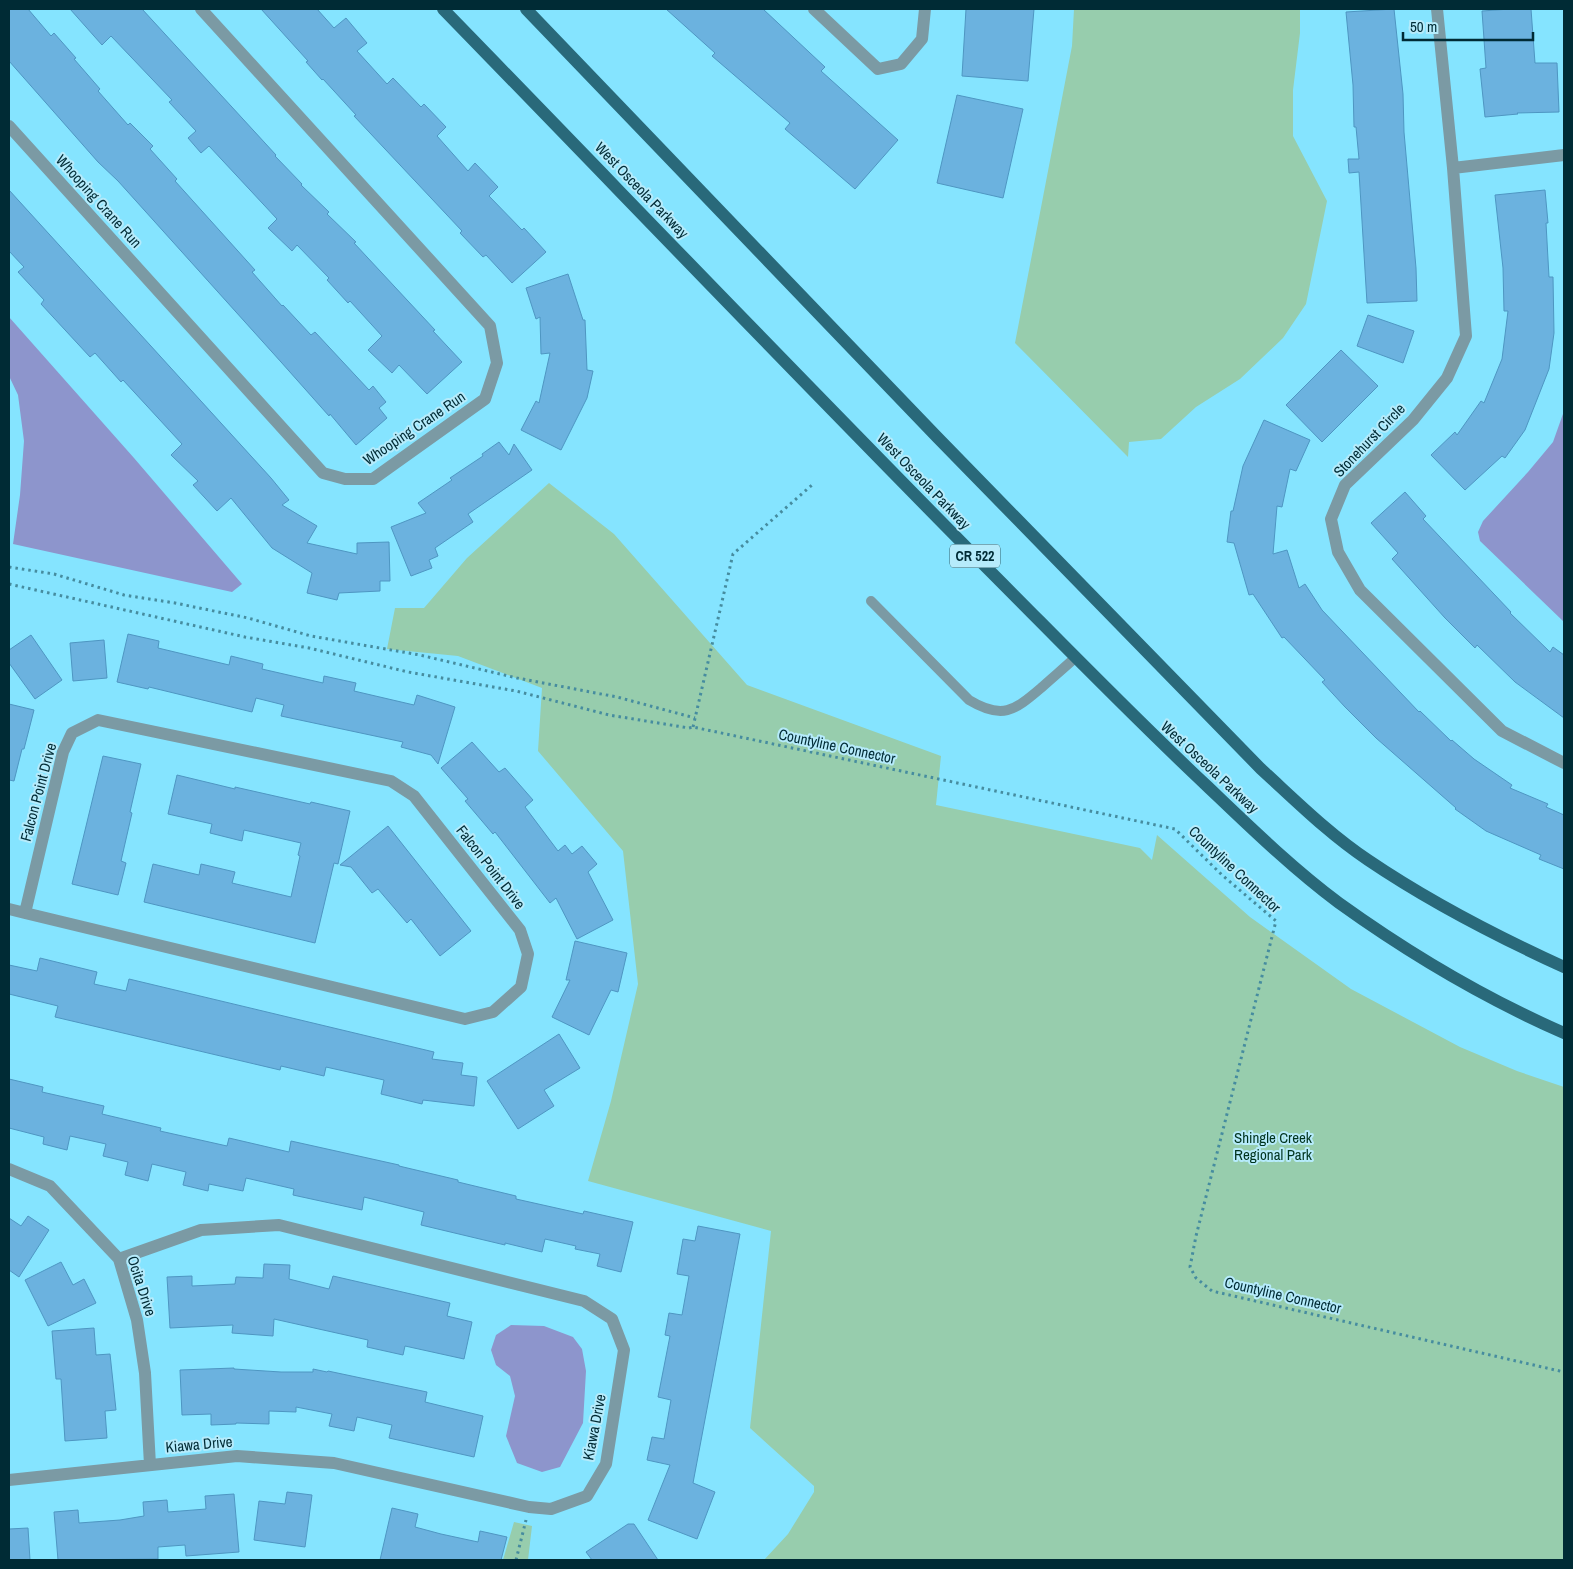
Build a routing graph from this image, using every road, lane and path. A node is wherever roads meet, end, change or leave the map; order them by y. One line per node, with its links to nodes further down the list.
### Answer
1 (201, 9): 7 (street, Whooping Crane Run)
2 (444, 9): 14 (main road, West Osceola Parkway / CR 522)
3 (526, 9): 20 (main road)
4 (814, 9): 5 (street)
5 (925, 9)
6 (1437, 9): 9 (street, Stonehurst Circle)
7 (9, 126)
8 (1564, 155): 9 (street)
9 (1453, 168): 17 (street, Stonehurst Circle)
10 (812, 486): 15 (path)
11 (9, 566): 15 (path)
12 (9, 584): 16 (path)
13 (871, 601): 14 (lane)
14 (1076, 658): 21 (main road, West Osceola Parkway / CR 522)
15 (695, 718): 16 (path)
16 (693, 727): 24 (path, Countyline Connector)
17 (1564, 764)
18 (9, 909): 19 (street, Falcon Point Drive)
19 (25, 913): 19 (street, Falcon Point Drive)
20 (1564, 967)
21 (1564, 1033)
22 (9, 1169): 23 (street, Ocita Drive)
23 (119, 1259): 25 (street, Ocita Drive); 27 (street, Kiawa Drive)
24 (1564, 1372)
25 (150, 1465): 26 (street, Kiawa Drive); 27 (street, Kiawa Drive)
26 (9, 1480)
27 (529, 1507): 28 (path)
28 (516, 1560)

